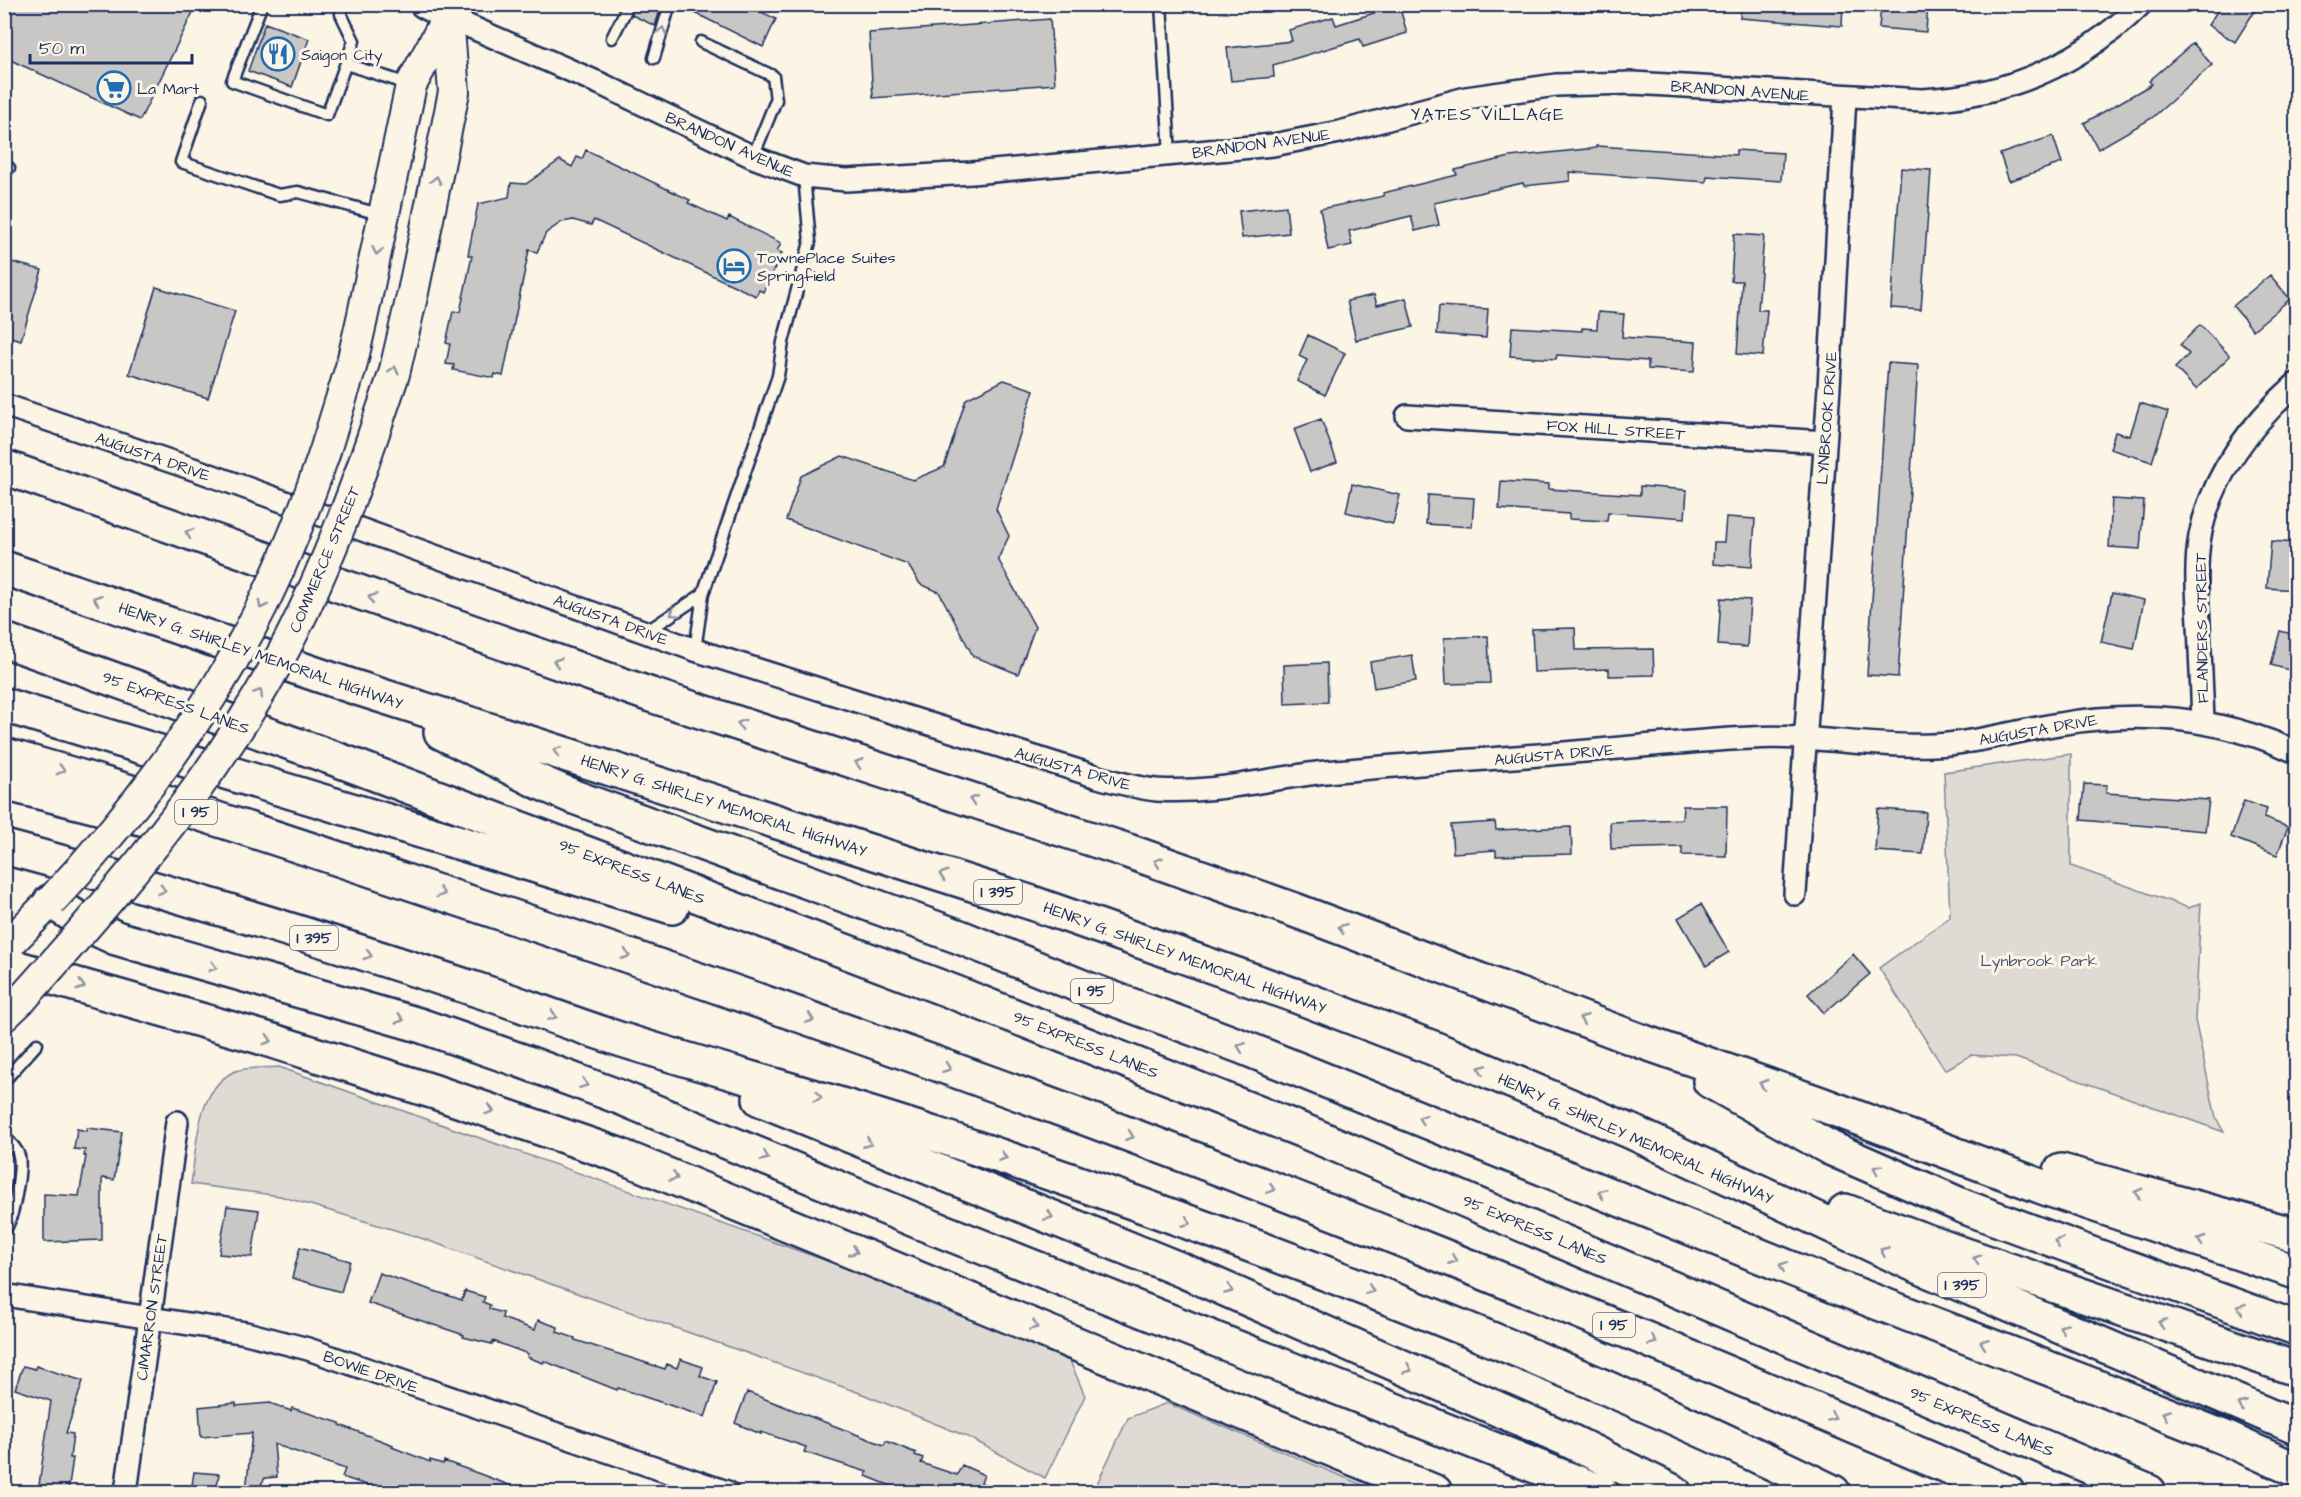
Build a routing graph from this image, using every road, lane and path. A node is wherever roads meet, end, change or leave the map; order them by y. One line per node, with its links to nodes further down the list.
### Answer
1 (262, 4): 11 (lane)
2 (343, 4): 11 (lane)
3 (670, 4): 10 (lane, one-way to 3)
4 (1161, 4): 15 (lane)
5 (2141, 4): 13 (street, BRANDON AVENUE)
6 (441, 9): 12 (main road); 16 (street, BRANDON AVENUE); 42 (main road, COMMERCE STREET, one-way to 6, bridge)
7 (625, 12): 8 (lane)
8 (612, 38)
9 (701, 42): 16 (lane)
10 (654, 58)
11 (346, 64): 12 (lane)
12 (411, 85): 18 (main road)
13 (1845, 96): 15 (street, BRANDON AVENUE); 22 (street, LYNBROOK DRIVE)
14 (202, 100): 18 (lane)
15 (1170, 155): 17 (street, BRANDON AVENUE)
16 (753, 157): 17 (street, BRANDON AVENUE)
17 (804, 176): 25 (lane)
18 (384, 215): 41 (main road, one-way to 41, bridge)
19 (2296, 384): 33 (street, FLANDERS STREET)
20 (4, 405): 26 (street, AUGUSTA DRIVE)
21 (1407, 416): 22 (street, FOX HILL STREET)
22 (1825, 442): 34 (street, LYNBROOK DRIVE)
23 (4, 467): 48 (highway, one-way to 23)
24 (4, 568): 29 (highway, HENRY G. SHIRLEY MEMORIAL HIGHWAY / I 95, one-way to 24)
25 (703, 594): 26 (lane, one-way to 26); 28 (lane)
26 (646, 632): 28 (street, AUGUSTA DRIVE)
27 (4, 640): 45 (highway, 95 EXPRESS LANES)
28 (695, 650): 34 (street, AUGUSTA DRIVE)
29 (351, 686): 53 (highway, HENRY G. SHIRLEY MEMORIAL HIGHWAY / I 395, one-way to 29); 63 (highway, I 95, one-way to 29)
30 (4, 699): 32 (highway)
31 (4, 705): 32 (highway)
32 (63, 722): 45 (highway)
33 (2203, 723): 34 (street, AUGUSTA DRIVE); 35 (street, AUGUSTA DRIVE)
34 (1804, 739): 40 (street, LYNBROOK DRIVE)
35 (2296, 752)
36 (4, 755): 39 (highway, I 95, one-way to 39)
37 (4, 783): 39 (highway)
38 (4, 847): 47 (highway, I 395, one-way to 47)
39 (386, 875): 70 (highway, I 95, one-way to 70)
40 (1795, 894)
41 (51, 901): 42 (highway); 43 (main road)
42 (88, 925): 46 (main road, COMMERCE STREET, bridge); 67 (highway, one-way to 67)
43 (4, 949)
44 (4, 964): 66 (highway, one-way to 66)
45 (956, 993): 71 (highway, 95 EXPRESS LANES)
46 (14, 1007)
47 (621, 1039): 68 (highway, one-way to 68); 69 (highway, I 395, one-way to 69)
48 (1638, 1040): 51 (highway, one-way to 48); 60 (highway, one-way to 48)
49 (38, 1044): 50 (lane)
50 (4, 1081)
51 (1818, 1103): 56 (highway, one-way to 51); 57 (highway, one-way to 51)
52 (177, 1122): 59 (street, CIMARRON STREET)
53 (1632, 1132): 61 (highway, one-way to 53); 62 (highway, HENRY G. SHIRLEY MEMORIAL HIGHWAY / I 395, one-way to 53)
54 (4, 1137): 55 (lane)
55 (4, 1231)
56 (2296, 1235)
57 (2296, 1272)
58 (4, 1295): 59 (street, BOWIE DRIVE)
59 (150, 1319): 64 (street, CIMARRON STREET); 65 (street, BOWIE DRIVE)
60 (2296, 1328)
61 (2296, 1369)
62 (2296, 1427)
63 (2296, 1470)
64 (126, 1492)
65 (727, 1492)
66 (1434, 1492)
67 (1601, 1492)
68 (1674, 1492)
69 (1833, 1492)
70 (2007, 1492)
71 (2149, 1492)

